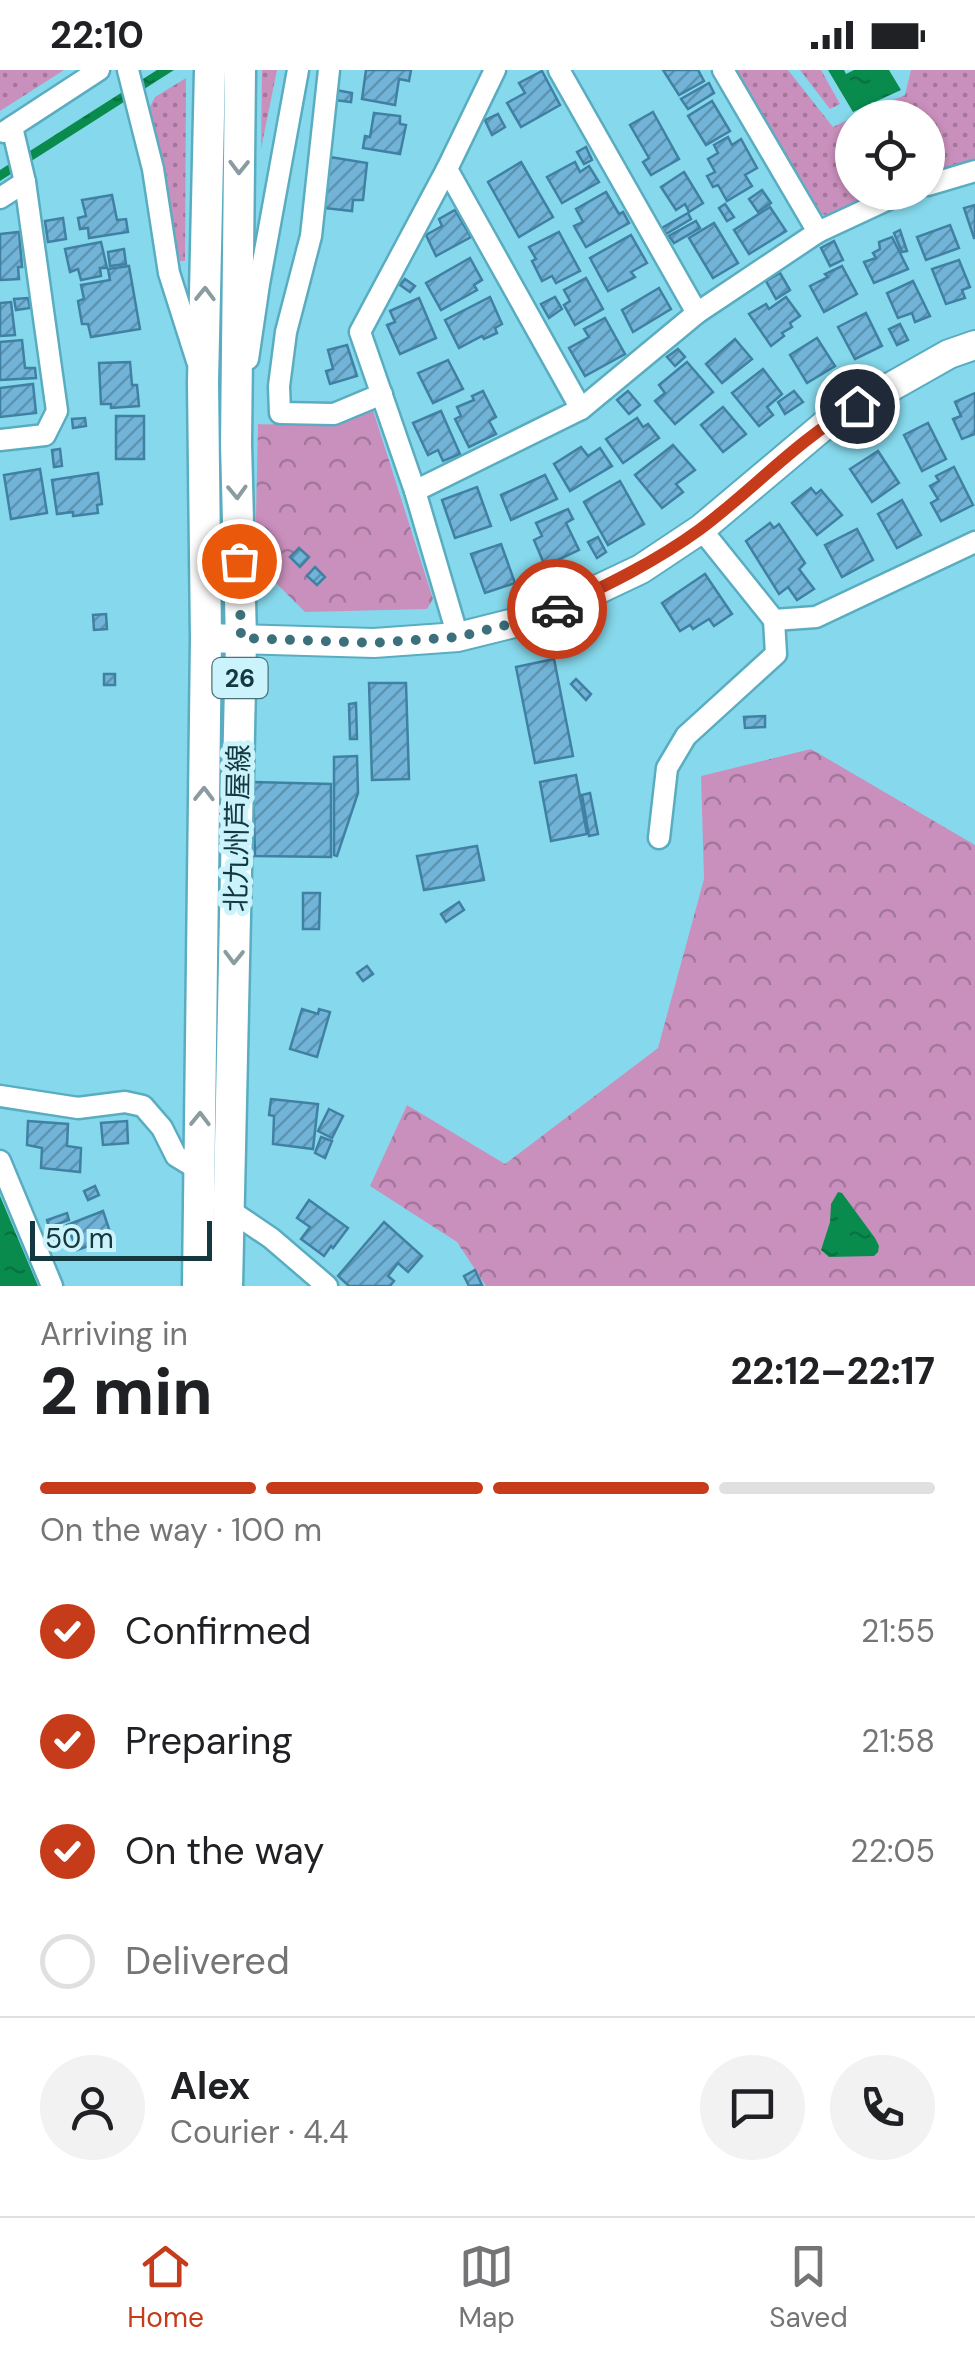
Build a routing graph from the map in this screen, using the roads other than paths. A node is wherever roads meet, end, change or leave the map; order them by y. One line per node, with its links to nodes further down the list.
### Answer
1 (98, 70): 9 (street)
2 (128, 70): 19 (street)
3 (298, 70): 23 (street)
4 (329, 70): 20 (street)
5 (495, 70): 10 (street)
6 (559, 70): 17 (street)
7 (723, 70): 16 (street)
8 (220, 71): 19 (main road, 北九州芦屋線 / 26, one-way to 8); 23 (main road, 北九州芦屋線 / 26, one-way to 23)
9 (6, 130): 13 (street)
10 (448, 169): 20 (street); 21 (street)
11 (975, 171): 12 (street)
12 (945, 180)
13 (25, 182): 14 (street); 22 (street)
14 (0, 198)
15 (865, 210): 16 (street)
16 (818, 232): 17 (street)
17 (697, 312): 21 (street)
18 (975, 345): 25 (street)
19 (203, 382): 29 (main road, 北九州芦屋線 / 26)
20 (382, 394): 24 (street)
21 (581, 409): 24 (street)
22 (0, 440)
23 (236, 444): 30 (main road, 北九州芦屋線 / 26, one-way to 30)
24 (416, 491): 28 (street)
25 (700, 529): 27 (street); 28 (street)
26 (975, 542): 27 (street)
27 (774, 620): 31 (street)
28 (458, 637): 30 (street)
29 (206, 638): 30 (street); 34 (main road, 北九州芦屋線 / 26, one-way to 29)
30 (241, 638): 35 (main road, 北九州芦屋線 / 26, one-way to 35)
31 (659, 838)
32 (0, 1096): 34 (street)
33 (0, 1161): 36 (street)
34 (200, 1170): 37 (main road, 北九州芦屋線 / 26)
35 (228, 1210): 38 (main road, 北九州芦屋線 / 26); 39 (street)
36 (52, 1286)
37 (198, 1286)
38 (226, 1286)
39 (327, 1286)

